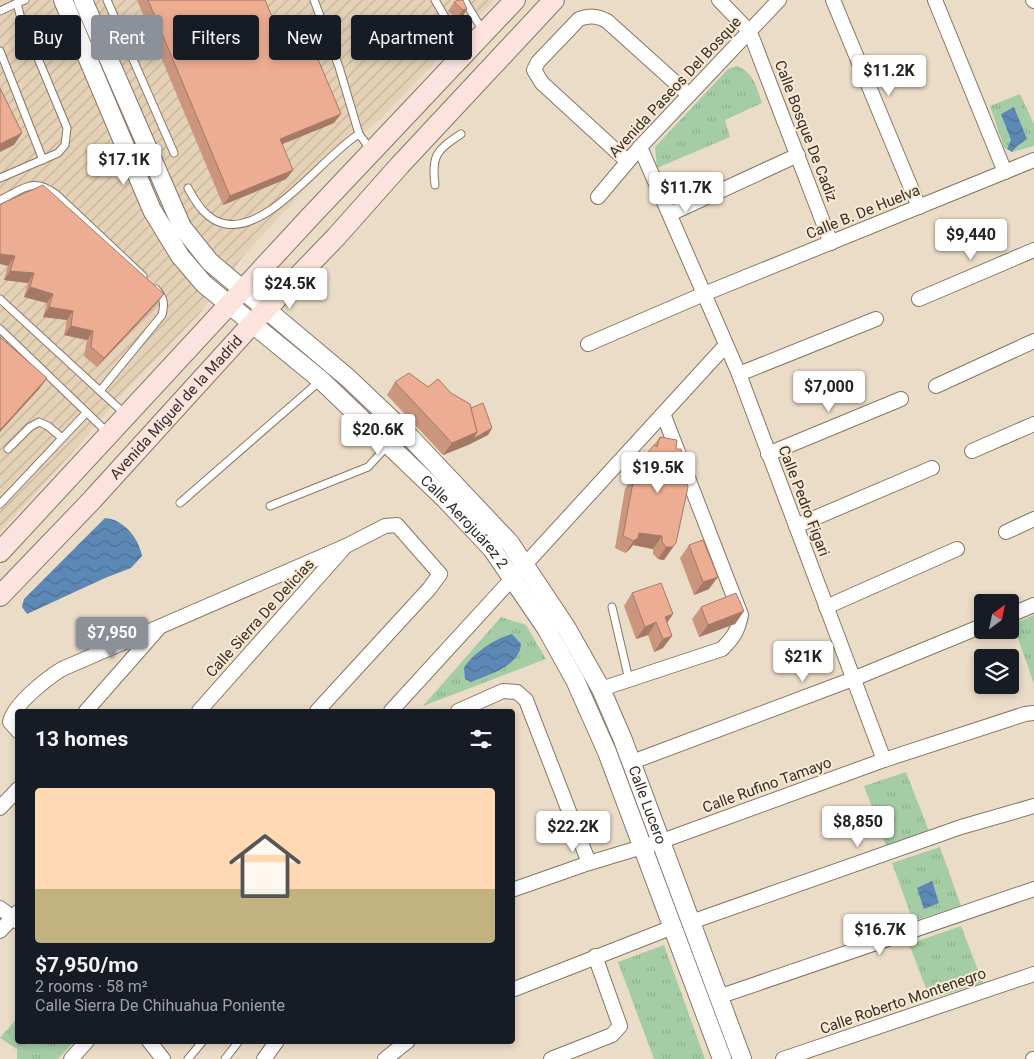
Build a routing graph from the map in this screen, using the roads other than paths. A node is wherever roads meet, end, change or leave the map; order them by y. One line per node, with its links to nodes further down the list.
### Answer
1 (25, 0): 14 (lane)
2 (63, 0): 43 (street, Calle Aerojuárez 2)
3 (83, 0): 42 (street, Calle Aerojuárez 2)
4 (107, 0): 27 (lane)
5 (314, 0): 23 (lane)
6 (435, 0): 16 (lane)
7 (464, 0): 18 (lane)
8 (515, 0): 18 (main road, Avenida Miguel de la Madrid)
9 (554, 0): 49 (main road, Avenida Miguel de la Madrid)
10 (718, 0): 17 (street)
11 (779, 0): 17 (street, Avenida Paseos Del Bosque)
12 (833, 0): 38 (street)
13 (935, 0): 32 (street)
14 (17, 3): 15 (lane); 29 (lane)
15 (0, 11)
16 (444, 15)
17 (749, 31): 22 (street, Avenida Paseos Del Bosque); 28 (street, Calle Bosque De Cadiz)
18 (484, 33): 19 (main road, Avenida Miguel de la Madrid)
19 (472, 46)
20 (0, 51): 29 (lane)
21 (459, 60): 26 (main road, Avenida Miguel de la Madrid)
22 (688, 94): 25 (street, Avenida Paseos Del Bosque); 31 (street)
23 (359, 134): 26 (lane); 35 (lane)
24 (461, 134): 34 (lane)
25 (640, 147): 31 (street, Avenida Paseos Del Bosque); 39 (street, Calle Pedro Figari)
26 (373, 152): 44 (main road, Avenida Miguel de la Madrid)
27 (174, 153)
28 (798, 155): 39 (street); 40 (street, Calle Bosque De Cadiz)
29 (43, 160): 33 (lane)
30 (1034, 160): 32 (street, Calle B. De Huelva)
31 (627, 161): 36 (street, Avenida Paseos Del Bosque)
32 (1005, 172): 38 (street, Calle B. De Huelva)
33 (0, 178)
34 (435, 185)
35 (188, 188)
36 (598, 197)
37 (0, 200): 59 (lane)
38 (919, 207): 40 (street, Calle B. De Huelva)
39 (670, 214): 45 (street, Calle Pedro Figari)
40 (831, 243): 45 (street, Calle B. De Huelva)
41 (1034, 250): 47 (street)
42 (218, 269): 43 (street); 44 (street, Calle Aerojuárez 2)
43 (204, 284): 48 (street, Calle Aerojuárez 2)
44 (245, 289): 48 (main road, Avenida Miguel de la Madrid); 49 (street, Calle Aerojuárez 2)
45 (704, 294): 54 (street, Calle B. De Huelva); 55 (street, Calle Pedro Figari)
46 (0, 299): 59 (lane)
47 (919, 300)
48 (230, 305): 51 (street, Calle Aerojuárez 2); 62 (main road, Avenida Miguel de la Madrid)
49 (268, 309): 51 (main road, Avenida Miguel de la Madrid); 81 (street, Calle Aerojuárez 2)
50 (876, 319): 56 (street)
51 (252, 324): 57 (street, Calle Aerojuárez 2); 82 (main road, Avenida Miguel de la Madrid)
52 (0, 329): 61 (lane)
53 (1034, 341): 58 (street)
54 (588, 344)
55 (726, 346): 56 (street, Calle Pedro Figari); 63 (street)
56 (739, 374): 70 (street, Calle Pedro Figari)
57 (321, 380): 67 (street, Calle Aerojuárez 2); 72 (lane)
58 (936, 386)
59 (100, 391): 62 (lane)
60 (901, 399): 70 (street)
61 (86, 413): 65 (lane); 66 (lane)
62 (127, 416): 65 (main road, Avenida Miguel de la Madrid)
63 (664, 416): 81 (street); 90 (street)
64 (1034, 424): 69 (street)
65 (109, 434): 80 (main road, Avenida Miguel de la Madrid)
66 (62, 438): 68 (lane); 73 (lane)
67 (389, 444): 74 (lane); 81 (street, Calle Aerojuárez 2)
68 (8, 449)
69 (972, 452)
70 (768, 454): 76 (street, Calle Pedro Figari)
71 (932, 468): 76 (street)
72 (180, 503)
73 (0, 504)
74 (270, 506)
75 (1034, 519): 77 (street)
76 (796, 526): 85 (street, Calle Pedro Figari)
77 (1006, 532)
78 (346, 546): 87 (street); 94 (street, Calle Sierra De Delicias); 95 (street)
79 (957, 549): 85 (street)
80 (0, 552)
81 (519, 572): 91 (street, Calle Lucero); 96 (street); 105 (street, Calle Lucero)
82 (0, 596)
83 (1034, 605): 86 (street)
84 (612, 607): 90 (lane)
85 (826, 607): 89 (street, Calle Pedro Figari)
86 (1019, 611)
87 (160, 626): 92 (street); 93 (street)
88 (974, 629): 89 (street)
89 (854, 679): 99 (street, Calle Pedro Figari); 100 (street)
90 (629, 680): 91 (street)
91 (601, 689): 100 (street, Calle Lucero)
92 (16, 709)
93 (88, 709)
94 (201, 709)
95 (319, 709)
96 (392, 709)
97 (462, 709): 106 (street)
98 (1034, 713): 99 (street, Calle Rufino Tamayo)
99 (884, 760): 104 (street, Calle Rufino Tamayo)
100 (632, 762): 104 (street, Calle Lucero)
101 (15, 792): 103 (street)
102 (1034, 806): 112 (street)
103 (0, 808)
104 (662, 841): 105 (street, Calle Rufino Tamayo); 112 (street, Calle Lucero)
105 (644, 846): 106 (street, Calle Rufino Tamayo); 113 (street, Calle Lucero)
106 (588, 863): 107 (street, Calle Rufino Tamayo)
107 (515, 888)
108 (1034, 889): 118 (street)
109 (0, 908): 110 (street)
110 (15, 916)
111 (15, 918): 114 (street)
112 (691, 922): 118 (street, Calle Lucero)
113 (673, 927): 115 (street); 132 (street, Calle Lucero)
114 (0, 931)
115 (595, 956): 117 (street); 131 (street)
116 (1034, 974): 134 (street, Calle Roberto Montenegro)
117 (515, 989)
118 (718, 997): 133 (street, Calle Lucero)
119 (84, 1044): 125 (street)
120 (154, 1044): 126 (street)
121 (200, 1044): 127 (lane)
122 (238, 1044): 128 (lane)
123 (275, 1044): 129 (street)
124 (404, 1044): 130 (street)
125 (71, 1059)
126 (163, 1059)
127 (188, 1059)
128 (225, 1059)
129 (264, 1059)
130 (386, 1059)
131 (551, 1059)
132 (722, 1059)
133 (742, 1059)
134 (783, 1059)

